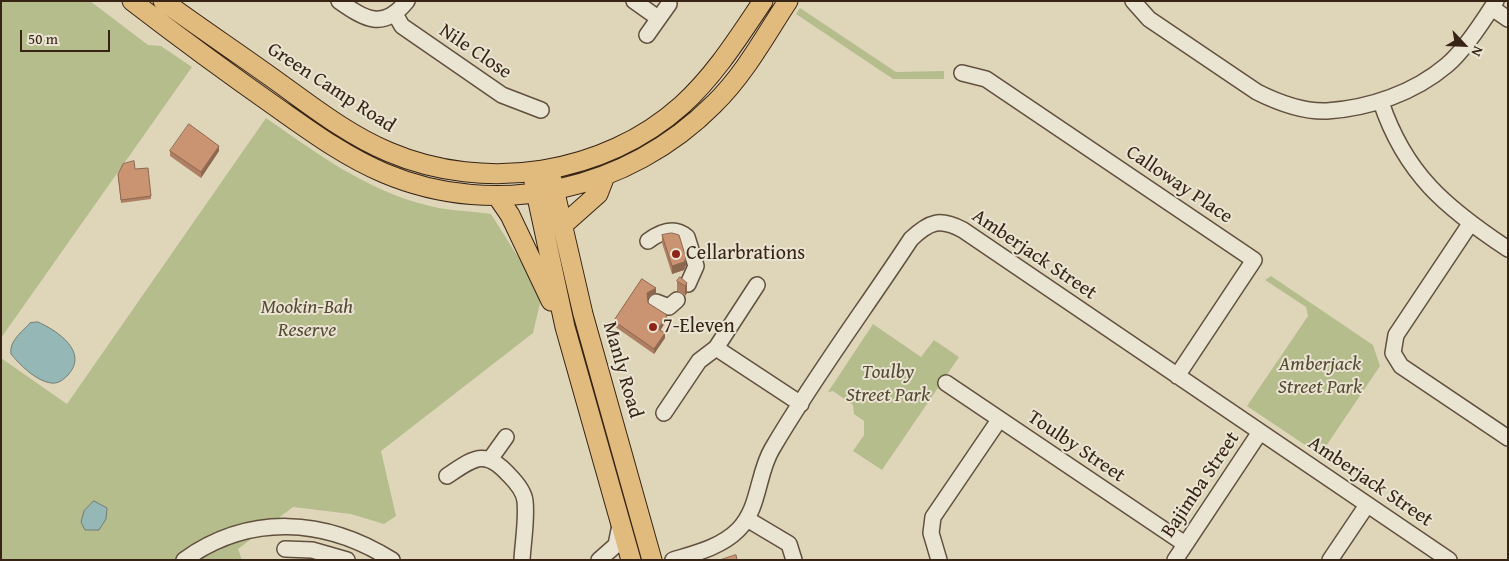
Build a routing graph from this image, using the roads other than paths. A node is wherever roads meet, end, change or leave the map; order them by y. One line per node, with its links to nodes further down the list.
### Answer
1 (132, 1): 23 (main road)
2 (164, 1): 20 (main road, Green Camp Road)
3 (339, 1): 11 (street)
4 (407, 1): 11 (street)
5 (634, 1): 12 (street)
6 (763, 1): 16 (main road)
7 (788, 1): 17 (main road)
8 (1135, 2): 18 (street)
9 (669, 4): 12 (street)
10 (1494, 4): 13 (street); 18 (street)
11 (395, 14): 19 (street, Nile Close)
12 (658, 18): 14 (street)
13 (1508, 19)
14 (647, 35)
15 (962, 73): 34 (street, Calloway Place)
16 (700, 87): 17 (street); 20 (main road)
17 (716, 102): 21 (main road)
18 (1380, 102): 24 (street)
19 (541, 110)
20 (541, 170): 22 (main road, Manly Road)
21 (605, 176): 22 (main road); 25 (main road)
22 (544, 193): 23 (main road); 25 (main road, Manly Road); 32 (main road, Manly Road)
23 (497, 196): 32 (main road)
24 (1470, 224): 27 (street); 41 (street)
25 (562, 226): 55 (main road, Manly Road)
26 (648, 241): 28 (street)
27 (1508, 249)
28 (688, 284)
29 (757, 285): 33 (street)
30 (677, 300): 31 (street)
31 (656, 302)
32 (565, 327): 46 (main road, Manly Road)
33 (716, 348): 36 (street); 37 (street)
34 (1177, 376): 36 (street, Amberjack Street); 39 (street, Amberjack Street)
35 (946, 383): 38 (street, Toulby Street)
36 (800, 404): 45 (street, Amberjack Street)
37 (664, 413)
38 (999, 420): 47 (street, Toulby Street); 58 (street)
39 (1260, 432): 44 (street, Amberjack Street); 47 (street, Bajimba Street)
40 (506, 437): 42 (street)
41 (1508, 438)
42 (491, 458): 43 (street); 52 (street)
43 (447, 476)
44 (1367, 505): 60 (street); 61 (street, Amberjack Street)
45 (747, 519): 56 (street, Amberjack Street); 57 (street)
46 (620, 523): 53 (street); 54 (main road, Manly Road)
47 (1185, 544): 59 (street, Bajimba Street)
48 (285, 549): 50 (street)
49 (184, 560): 51 (street)
50 (347, 560)
51 (392, 560)
52 (522, 560)
53 (600, 560)
54 (632, 560)
55 (652, 560)
56 (673, 560)
57 (794, 560)
58 (939, 560)
59 (1175, 560)
60 (1330, 560)
61 (1449, 560)

